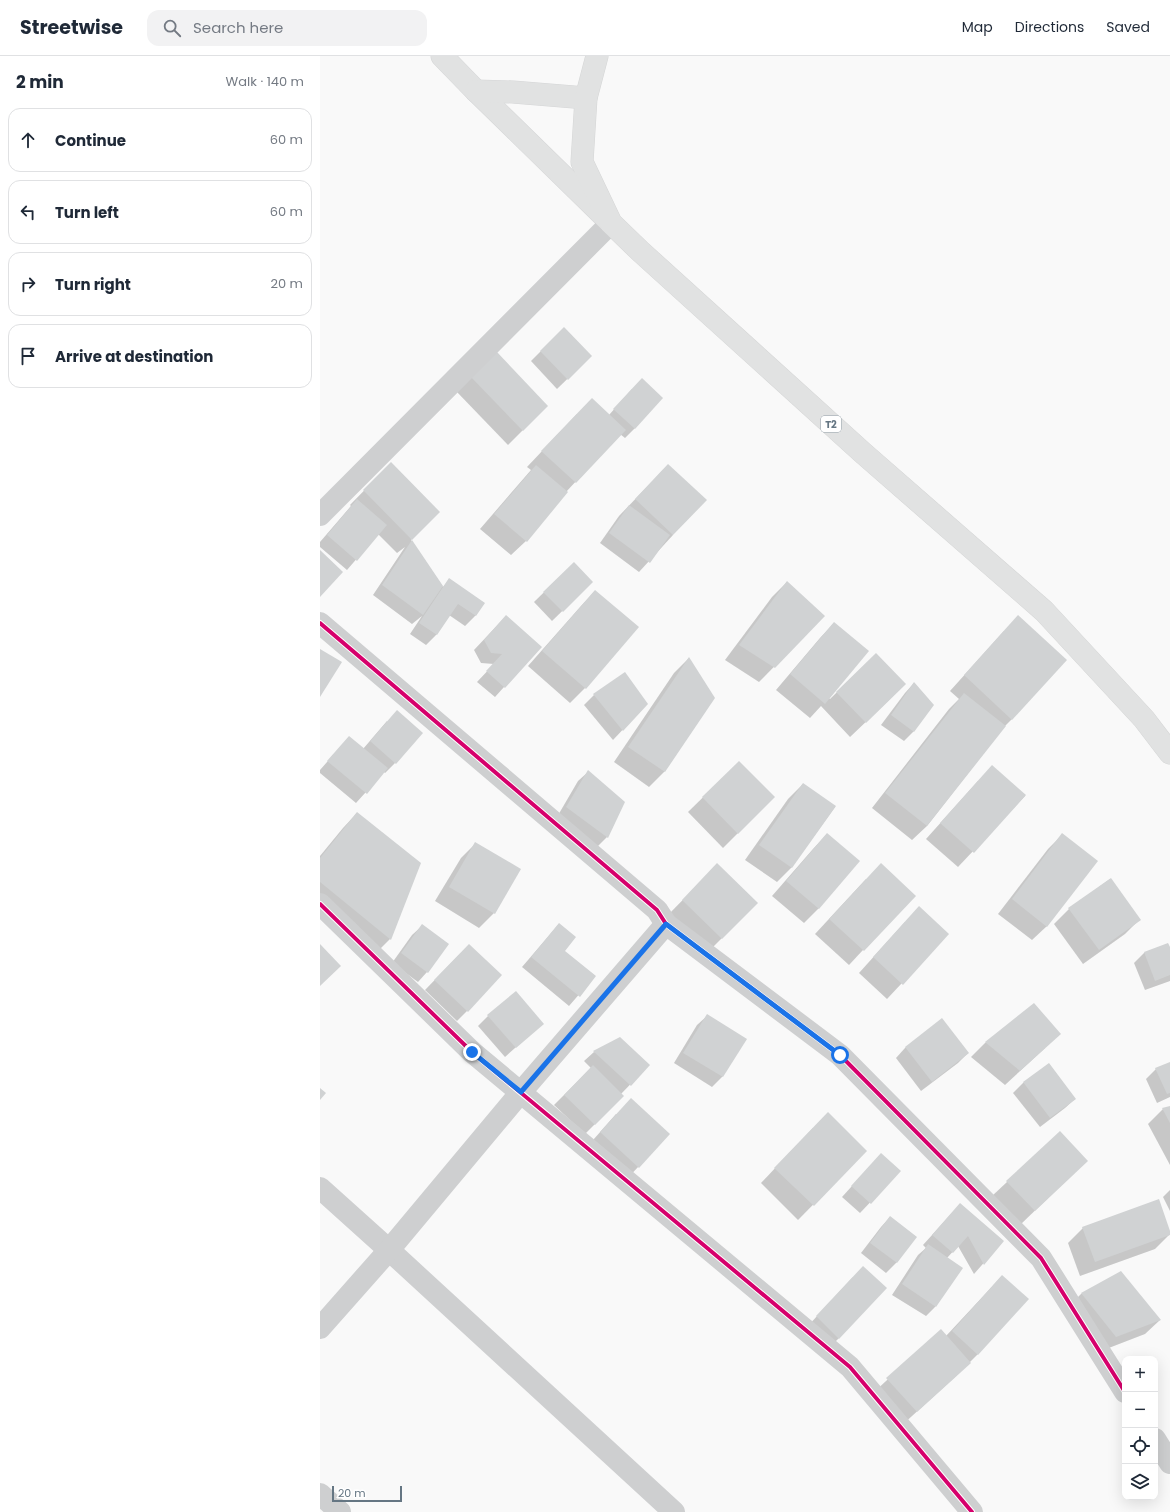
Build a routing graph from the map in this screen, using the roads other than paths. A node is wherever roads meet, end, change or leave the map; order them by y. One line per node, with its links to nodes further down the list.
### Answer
1 (442, 56): 3 (main road)
2 (597, 56): 4 (main road, T2)
3 (476, 91): 4 (main road); 5 (main road)
4 (586, 98): 5 (main road, T2)
5 (611, 223): 6 (street); 8 (main road, T2)
6 (320, 515)
7 (320, 624): 10 (street)
8 (1170, 754)
9 (320, 904): 11 (street)
10 (666, 924): 11 (street); 15 (street)
11 (521, 1092): 13 (street); 21 (street)
12 (320, 1188): 13 (street)
13 (389, 1250): 14 (street); 20 (street)
14 (320, 1328)
15 (1122, 1387)
16 (1158, 1445): 17 (street)
17 (1170, 1464)
18 (320, 1494): 19 (street)
19 (340, 1512)
20 (674, 1512)
21 (972, 1512)

